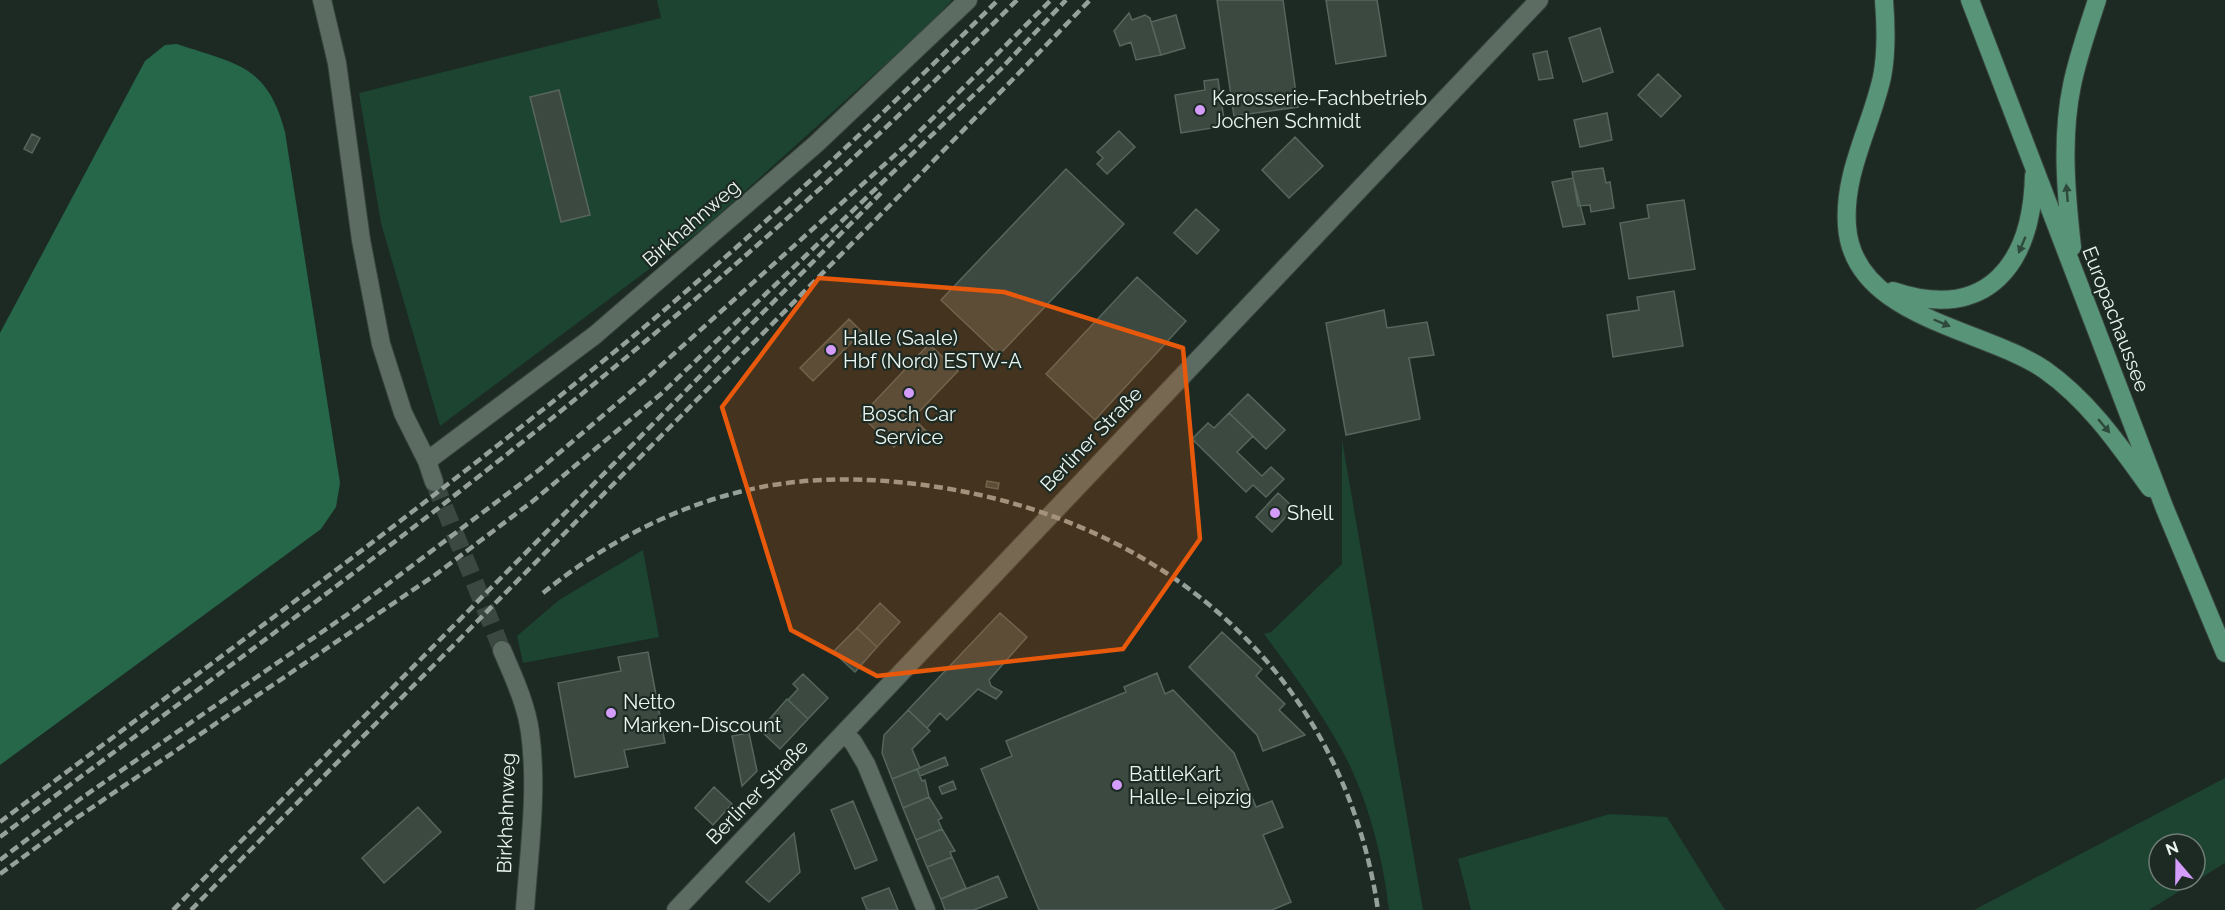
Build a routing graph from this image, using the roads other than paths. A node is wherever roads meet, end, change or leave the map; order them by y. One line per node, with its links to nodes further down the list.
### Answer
1 (322, 0): 10 (street)
2 (968, 0): 10 (street, Birkhahnweg)
3 (1539, 0): 15 (street, Berliner Straße)
4 (1884, 0): 9 (main road)
5 (1970, 0): 7 (main road, Europachaussee)
6 (2097, 0): 8 (main road, one-way to 6)
7 (2034, 167): 8 (main road, Europachaussee); 9 (main road, one-way to 9)
8 (2074, 273): 12 (main road, Europachaussee)
9 (1873, 284): 12 (main road, one-way to 12)
10 (427, 461): 11 (street)
11 (434, 482)
12 (2165, 509): 14 (main road, Europachaussee)
13 (502, 650): 16 (street, Birkhahnweg)
14 (2225, 653)
15 (844, 734): 17 (street, Berliner Straße); 18 (street)
16 (525, 910)
17 (676, 910)
18 (926, 910)

